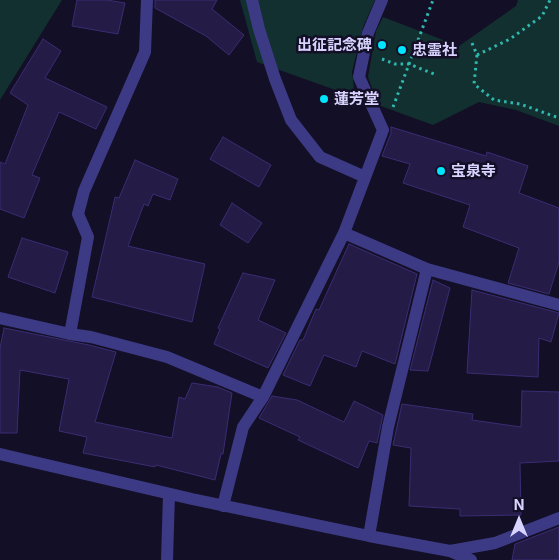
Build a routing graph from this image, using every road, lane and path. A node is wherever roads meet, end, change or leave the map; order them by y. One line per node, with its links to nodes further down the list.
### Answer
1 (146, 0): 18 (street)
2 (252, 0): 13 (street)
3 (382, 0): 13 (street)
4 (433, 0): 9 (path)
5 (550, 0): 7 (path)
6 (472, 43): 7 (path)
7 (477, 55): 12 (path)
8 (382, 59): 9 (path)
9 (409, 64): 10 (path); 11 (path)
10 (434, 74)
11 (393, 107)
12 (559, 118)
13 (365, 177): 14 (street)
14 (344, 233): 15 (street); 19 (street)
15 (428, 269): 16 (street); 24 (street)
16 (559, 305)
17 (0, 318): 18 (street)
18 (70, 334): 19 (street)
19 (263, 397): 22 (street)
20 (0, 454): 21 (street)
21 (169, 494): 22 (street); 26 (street)
22 (223, 506): 24 (street)
23 (559, 518): 25 (street)
24 (369, 536): 25 (street)
25 (450, 551): 27 (street)
26 (166, 560)
27 (471, 560)

